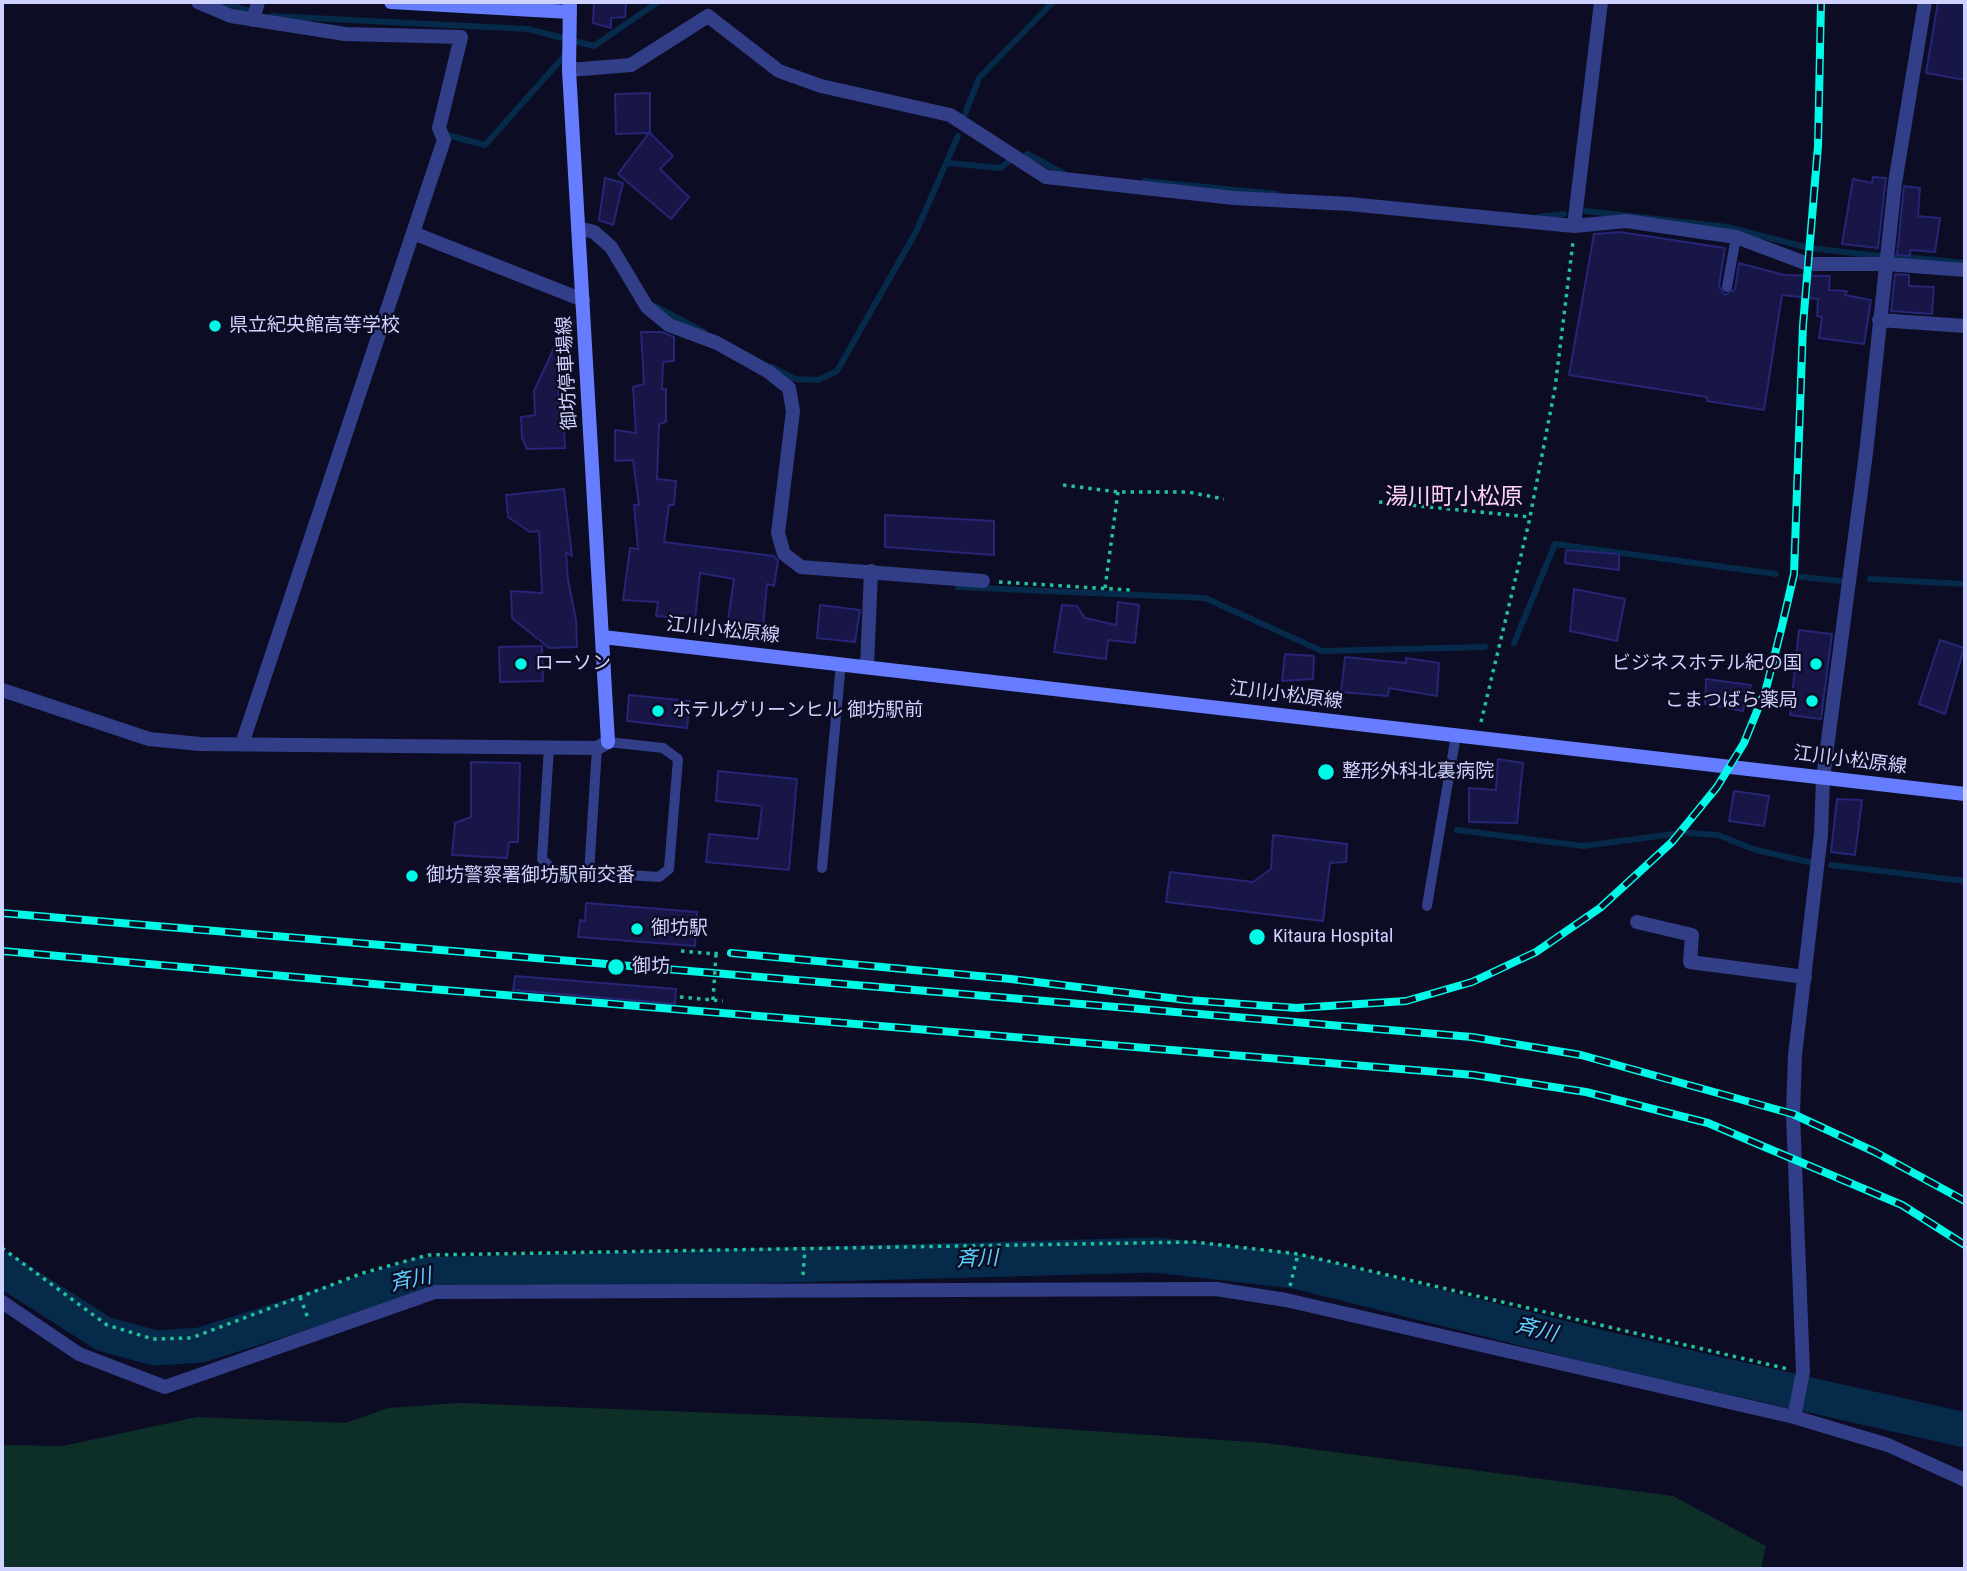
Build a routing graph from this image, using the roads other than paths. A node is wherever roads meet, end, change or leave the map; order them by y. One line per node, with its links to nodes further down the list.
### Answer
1 (198, 2): 7 (street)
2 (258, 2): 7 (street)
3 (391, 2): 6 (main road)
4 (1601, 2): 9 (street)
5 (1925, 2): 13 (street)
6 (570, 7): 8 (main road, 御坊停車場線)
7 (253, 19): 11 (street)
8 (569, 70): 9 (street); 10 (main road, 御坊停車場線)
9 (1574, 226): 12 (street)
10 (578, 228): 16 (main road, 御坊停車場線); 19 (street)
11 (413, 233): 16 (street); 26 (street)
12 (1736, 237): 13 (street); 15 (lane)
13 (1887, 264): 14 (street); 17 (street)
14 (1965, 270)
15 (1727, 287)
16 (583, 300): 21 (main road, 御坊停車場線)
17 (1879, 320): 18 (street); 29 (street)
18 (1965, 326)
19 (871, 571): 20 (street); 23 (street)
20 (983, 581)
21 (603, 638): 22 (main road, 江川小松原線); 27 (main road, 御坊停車場線)
22 (841, 663): 23 (main road, 江川小松原線); 31 (lane)
23 (867, 667): 25 (main road, 江川小松原線)
24 (2, 690): 26 (street)
25 (1457, 735): 29 (main road, 江川小松原線); 33 (lane)
26 (242, 744): 28 (street)
27 (602, 745): 28 (street); 32 (lane); 32 (lane)
28 (549, 747): 32 (lane)
29 (1823, 778): 30 (main road, 江川小松原線); 35 (street)
30 (1965, 794)
31 (822, 868)
32 (589, 873)
33 (1427, 906)
34 (1637, 922): 35 (street)
35 (1805, 977): 37 (street)
36 (2, 1302): 37 (street)
37 (1794, 1417): 38 (street)
38 (1965, 1480)

